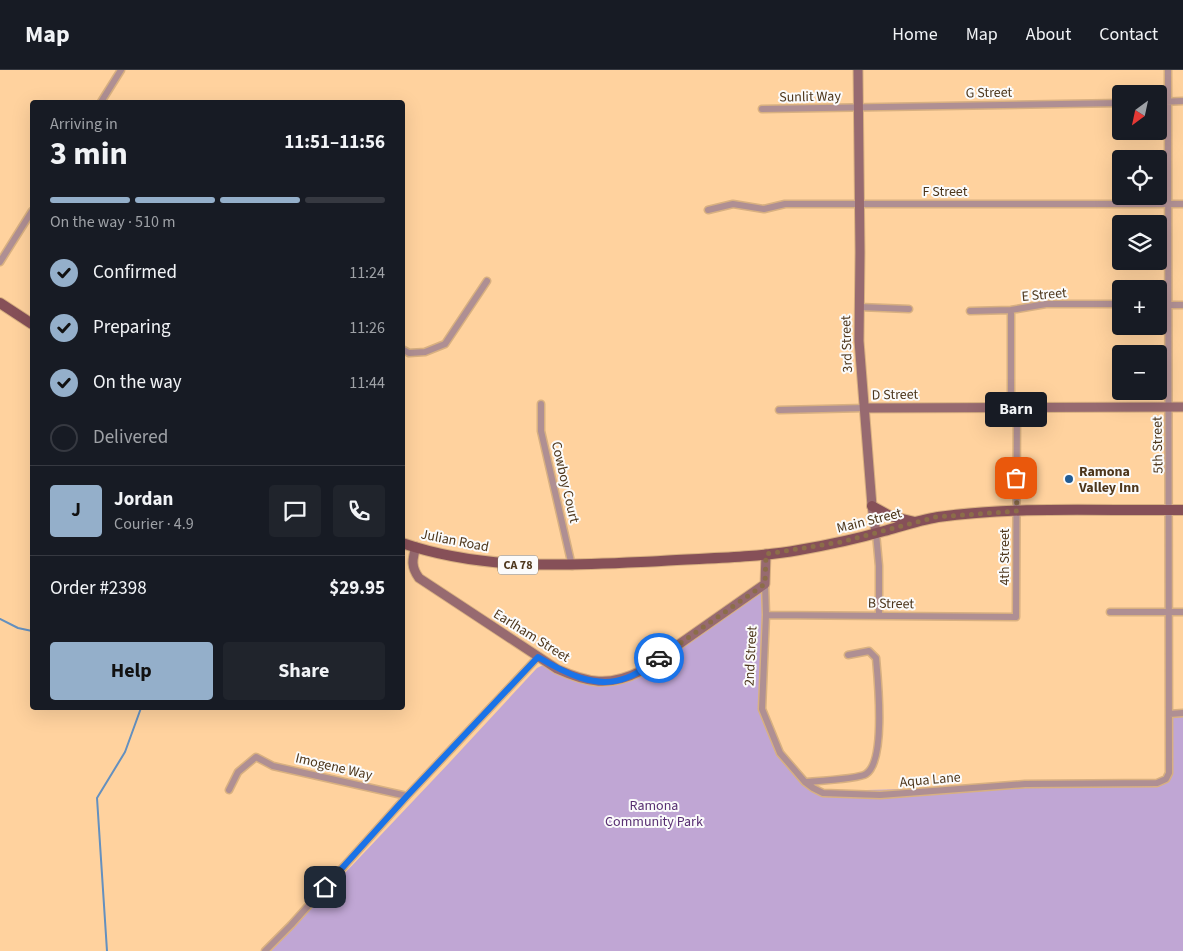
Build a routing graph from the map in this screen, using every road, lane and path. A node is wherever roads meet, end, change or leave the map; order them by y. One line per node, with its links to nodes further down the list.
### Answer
1 (121, 70): 5 (street)
2 (858, 70): 9 (street, 3rd Street)
3 (1168, 70): 4 (street, 5th Street)
4 (1168, 85)
5 (102, 100)
6 (1183, 101): 7 (street)
7 (1168, 102)
8 (1112, 103): 9 (street, G Street)
9 (858, 107): 10 (street, Sunlit Way); 12 (street, 3rd Street)
10 (762, 109)
11 (1168, 140): 13 (street, 5th Street)
12 (859, 204): 13 (street, F Street); 15 (street, F Street); 23 (street, 3rd Street)
13 (1168, 204): 14 (street, F Street); 21 (street, 5th Street)
14 (1183, 204)
15 (708, 210)
16 (30, 214): 17 (street)
17 (0, 262)
18 (487, 281): 28 (street)
19 (0, 303): 27 (main road)
20 (1112, 304): 25 (street, E Street)
21 (1168, 305): 22 (street); 30 (street, 5th Street)
22 (1183, 305)
23 (859, 307): 24 (street); 33 (street, 3rd Street)
24 (909, 309)
25 (1011, 310): 26 (street, E Street); 32 (street, 4th Street)
26 (970, 311)
27 (30, 323)
28 (405, 350)
29 (541, 404): 45 (street, Cowboy Court)
30 (1169, 406): 31 (street, D Street); 32 (street, D Street); 36 (street, 5th Street)
31 (1183, 406)
32 (1014, 407): 33 (street, D Street); 38 (street, 4th Street)
33 (865, 408): 34 (street, D Street); 35 (street, 3rd Street)
34 (779, 410)
35 (872, 506): 39 (main road); 40 (street, 3rd Street)
36 (1169, 510): 37 (main road, Main Street / CA 78); 38 (main road, Main Street / CA 78); 48 (street, 5th Street)
37 (1183, 510)
38 (1017, 511): 39 (main road, Main Street / CA 78); 52 (street, 4th Street)
39 (916, 523): 40 (main road, Main Street / CA 78)
40 (876, 533): 43 (main road, Main Street / CA 78); 51 (street, 3rd Street)
41 (405, 544): 42 (main road, Julian Road / CA 78)
42 (416, 548): 45 (main road, Julian Road / CA 78); 54 (street, Earlham Street)
43 (766, 554): 44 (main road, Main Street / CA 78); 46 (street, 2nd Street)
44 (622, 563): 45 (main road, Julian Road / CA 78)
45 (572, 566)
46 (765, 584): 50 (street, 2nd Street); 54 (street, Earlham Street)
47 (1110, 612): 48 (street)
48 (1168, 612): 49 (street); 56 (street, 5th Street)
49 (1183, 612)
50 (766, 615): 51 (street, B Street); 55 (street, 2nd Street)
51 (879, 615): 52 (street, B Street)
52 (1016, 617)
53 (848, 655): 58 (street)
54 (538, 657): 61 (street)
55 (761, 699): 58 (street, Aqua Lane)
56 (1168, 714): 57 (street); 59 (street, 5th Street)
57 (1183, 714)
58 (805, 782): 59 (street, Aqua Lane)
59 (1157, 783)
60 (229, 790): 61 (street, Imogene Way)
61 (407, 796): 62 (street)
62 (265, 951)

